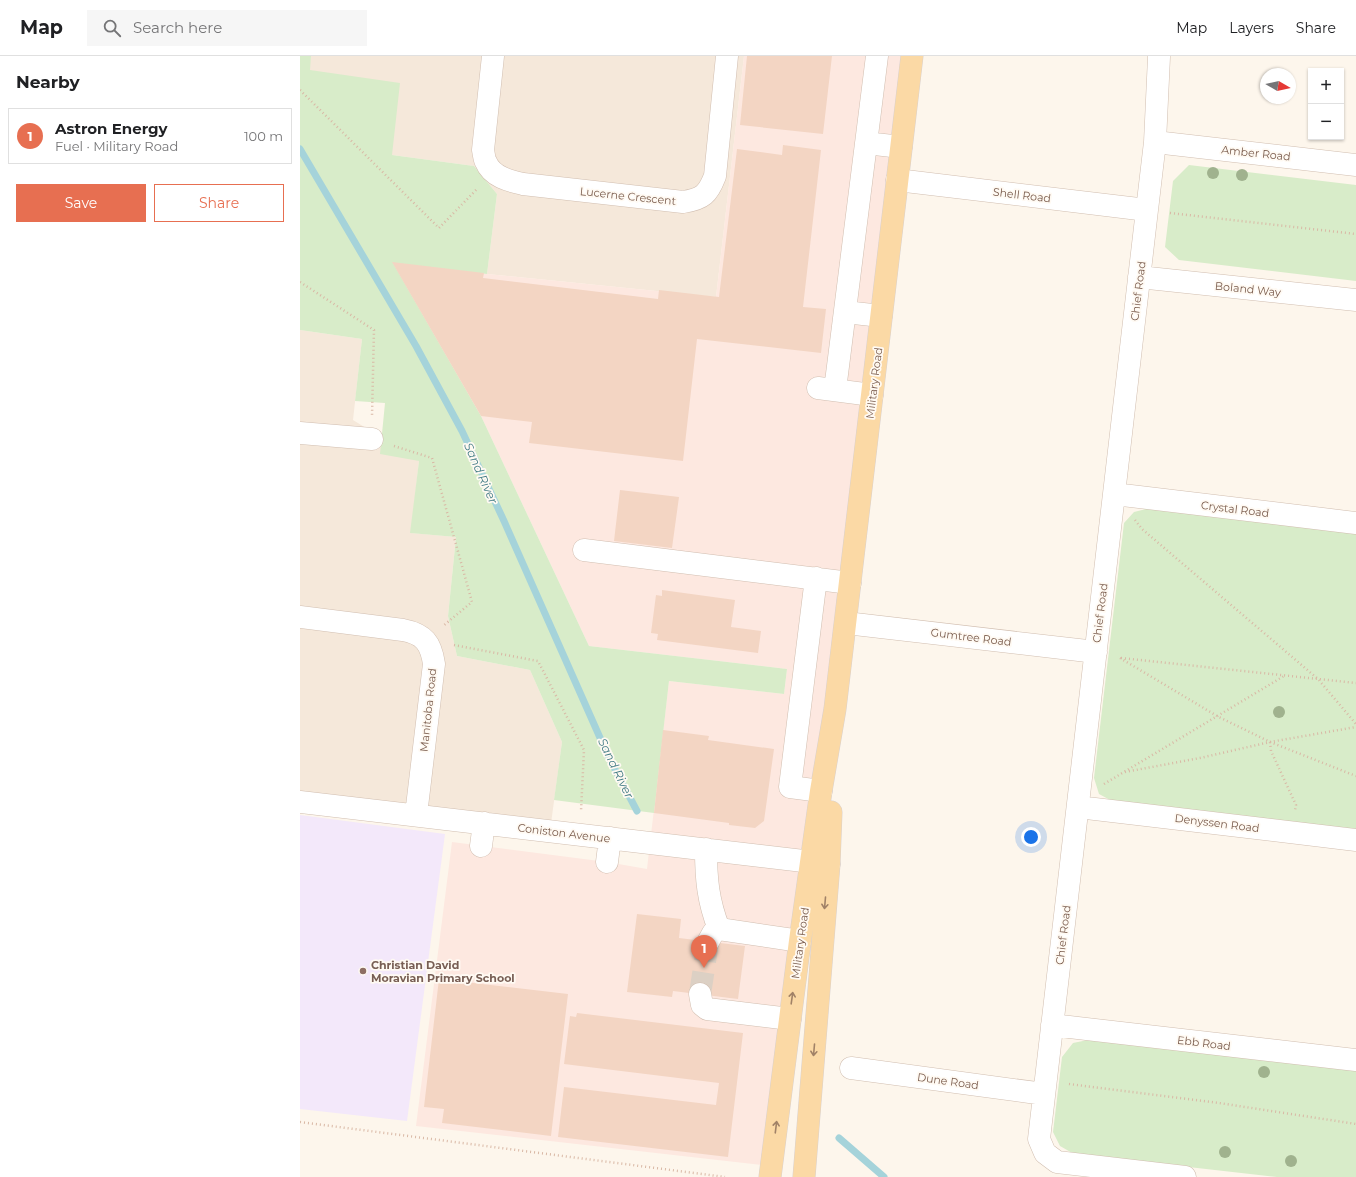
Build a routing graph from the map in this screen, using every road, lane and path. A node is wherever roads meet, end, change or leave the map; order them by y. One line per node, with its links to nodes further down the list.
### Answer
1 (493, 56): 11 (street)
2 (727, 56): 11 (street, Lucerne Crescent)
3 (877, 56): 8 (street)
4 (912, 56): 9 (main road, Military Road)
5 (1159, 57): 7 (street, Chief Road)
6 (300, 90): 11 (path)
7 (1155, 142): 10 (street, Amber Road); 13 (street, Chief Road)
8 (866, 143): 9 (street); 18 (street)
9 (901, 147): 12 (main road, Military Road)
10 (1356, 165)
11 (489, 167)
12 (897, 180): 13 (street, Shell Road); 19 (main road, Military Road)
13 (1148, 210): 14 (path); 15 (street, Chief Road)
14 (1356, 234)
15 (1139, 277): 17 (street, Boland Way); 23 (street, Chief Road)
16 (300, 282): 22 (path)
17 (1356, 300)
18 (845, 312): 19 (street); 20 (street)
19 (881, 316): 20 (main road, Military Road)
20 (872, 394): 27 (main road, Military Road)
21 (300, 433): 22 (street)
22 (372, 439): 30 (path)
23 (1114, 494): 24 (street, Crystal Road); 31 (street, Chief Road); 34 (path)
24 (1356, 523)
25 (584, 550): 26 (street)
26 (816, 578): 27 (street); 42 (street)
27 (850, 583): 29 (main road, Military Road)
28 (300, 617): 30 (street)
29 (846, 623): 31 (street, Gumtree Road); 36 (main road, Military Road)
30 (426, 640): 45 (street, Manitoba Road); 48 (path)
31 (1096, 652): 32 (path); 44 (street, Chief Road)
32 (1120, 658): 33 (path); 37 (path)
33 (1285, 676): 34 (path); 37 (path)
34 (1318, 679): 35 (path); 38 (path)
35 (1356, 683)
36 (835, 709): 42 (main road, Military Road); 54 (main road, Military Road)
37 (1217, 716): 39 (path); 40 (path)
38 (1356, 725): 39 (path)
39 (1270, 742): 40 (path); 41 (path); 47 (path)
40 (1123, 772): 44 (path)
41 (1356, 776)
42 (821, 791): 54 (main road, Military Road)
43 (300, 802): 45 (street, Coniston Avenue)
44 (1078, 807): 47 (street, Denyssen Road); 58 (street, Chief Road)
45 (416, 815): 46 (street, Coniston Avenue)
46 (484, 823): 48 (street, Coniston Avenue); 51 (street)
47 (1293, 832): 50 (street, Denyssen Road)
48 (580, 834): 49 (street, Coniston Avenue)
49 (610, 838): 52 (street, Coniston Avenue); 53 (street)
50 (1356, 840)
51 (481, 846)
52 (706, 849): 54 (street, Coniston Avenue); 55 (street)
53 (607, 862)
54 (820, 863): 55 (main road, Military Road); 66 (main road, Military Road, one-way to 66)
55 (800, 941): 57 (main road, Military Road, one-way to 55)
56 (700, 994): 57 (street)
57 (790, 1019): 65 (main road, Military Road, one-way to 57)
58 (1052, 1026): 59 (street, Ebb Road); 61 (street, Chief Road)
59 (1356, 1060)
60 (851, 1068): 61 (street, Dune Road)
61 (1044, 1094): 63 (path); 67 (street, Chief Road)
62 (300, 1122): 64 (path)
63 (1356, 1124)
64 (725, 1177)
65 (770, 1177)
66 (804, 1177)
67 (1185, 1177)

